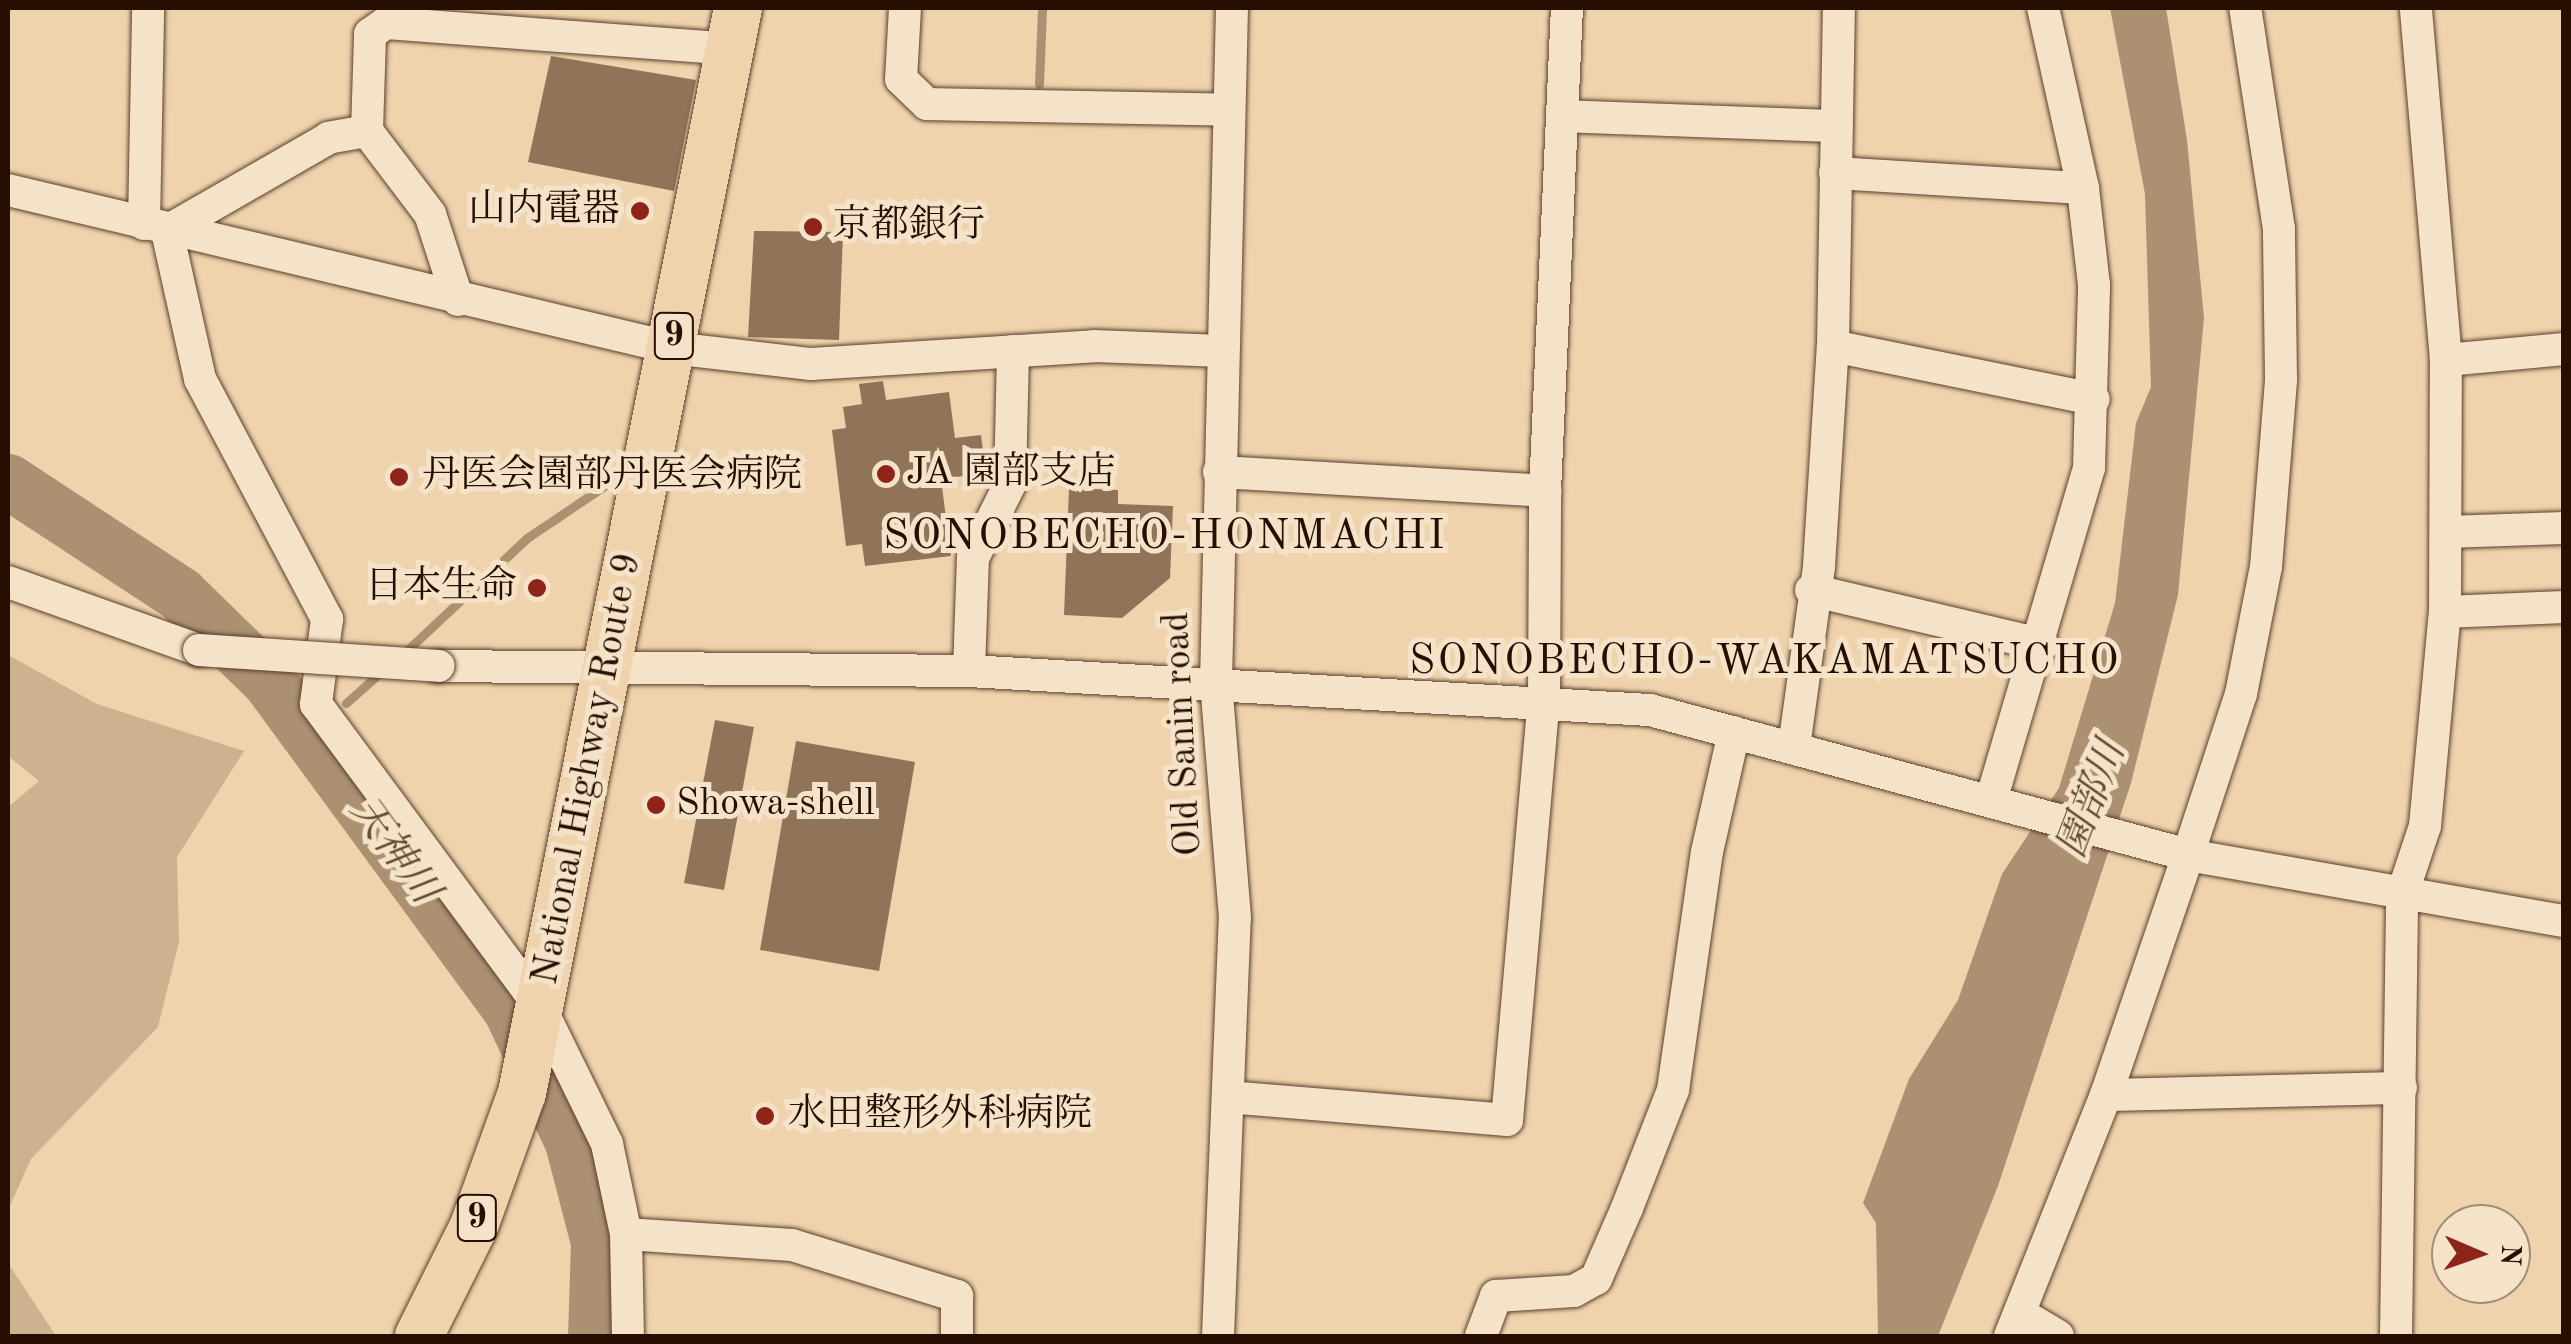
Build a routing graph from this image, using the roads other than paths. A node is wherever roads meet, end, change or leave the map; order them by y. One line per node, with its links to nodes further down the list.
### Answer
1 (148, 8): 17 (street)
2 (904, 8): 10 (street)
3 (1232, 8): 10 (street, Old Sanin road)
4 (1567, 8): 11 (street)
5 (1839, 8): 12 (street)
6 (2043, 8): 15 (street)
7 (2246, 8): 42 (street)
8 (2416, 8): 24 (street)
9 (734, 28): 13 (street); 20 (highway, National Highway Route 9 / 9)
10 (1229, 110): 23 (street, Old Sanin road)
11 (1562, 116): 12 (street); 27 (street)
12 (1836, 126): 14 (street)
13 (367, 131): 17 (street); 18 (street)
14 (1836, 173): 15 (street); 19 (street)
15 (2083, 188): 25 (street)
16 (8, 190): 17 (street)
17 (156, 227): 18 (street); 45 (street)
18 (458, 300): 20 (street)
19 (1833, 346): 25 (street); 31 (street)
20 (672, 348): 22 (street); 35 (highway, National Highway Route 9 / 9)
21 (2564, 349): 24 (street)
22 (1013, 351): 23 (street); 36 (street)
23 (1222, 351): 26 (street, Old Sanin road)
24 (2446, 360): 29 (street)
25 (2094, 398): 34 (street)
26 (1219, 472): 27 (street); 37 (street, Old Sanin road)
27 (1545, 491): 38 (street)
28 (2564, 528): 29 (street)
29 (2446, 532): 33 (street)
30 (8, 582): 35 (street, bridge)
31 (1812, 590): 34 (street); 40 (street)
32 (2564, 607): 33 (street)
33 (2445, 612): 43 (street)
34 (2042, 645): 41 (street)
35 (609, 664): 36 (street); 45 (highway, National Highway Route 9 / 9)
36 (968, 671): 37 (street)
37 (1216, 682): 38 (street); 48 (street, Old Sanin road)
38 (1544, 701): 39 (street); 48 (street)
39 (1734, 732): 40 (street); 55 (street)
40 (1794, 746): 41 (street)
41 (2000, 804): 42 (street)
42 (2181, 852): 43 (street); 47 (street)
43 (2402, 895): 44 (street); 46 (street)
44 (2564, 921)
45 (539, 1017): 49 (street); 51 (highway, National Highway Route 9 / 9)
46 (2401, 1088): 47 (street); 57 (street)
47 (2106, 1095): 50 (street)
48 (1228, 1097): 54 (street, Old Sanin road)
49 (626, 1234): 52 (street); 53 (street)
50 (2016, 1325): 56 (street)
51 (420, 1336)
52 (628, 1336)
53 (957, 1336)
54 (1218, 1336)
55 (1481, 1336)
56 (2058, 1336)
57 (2396, 1336)

